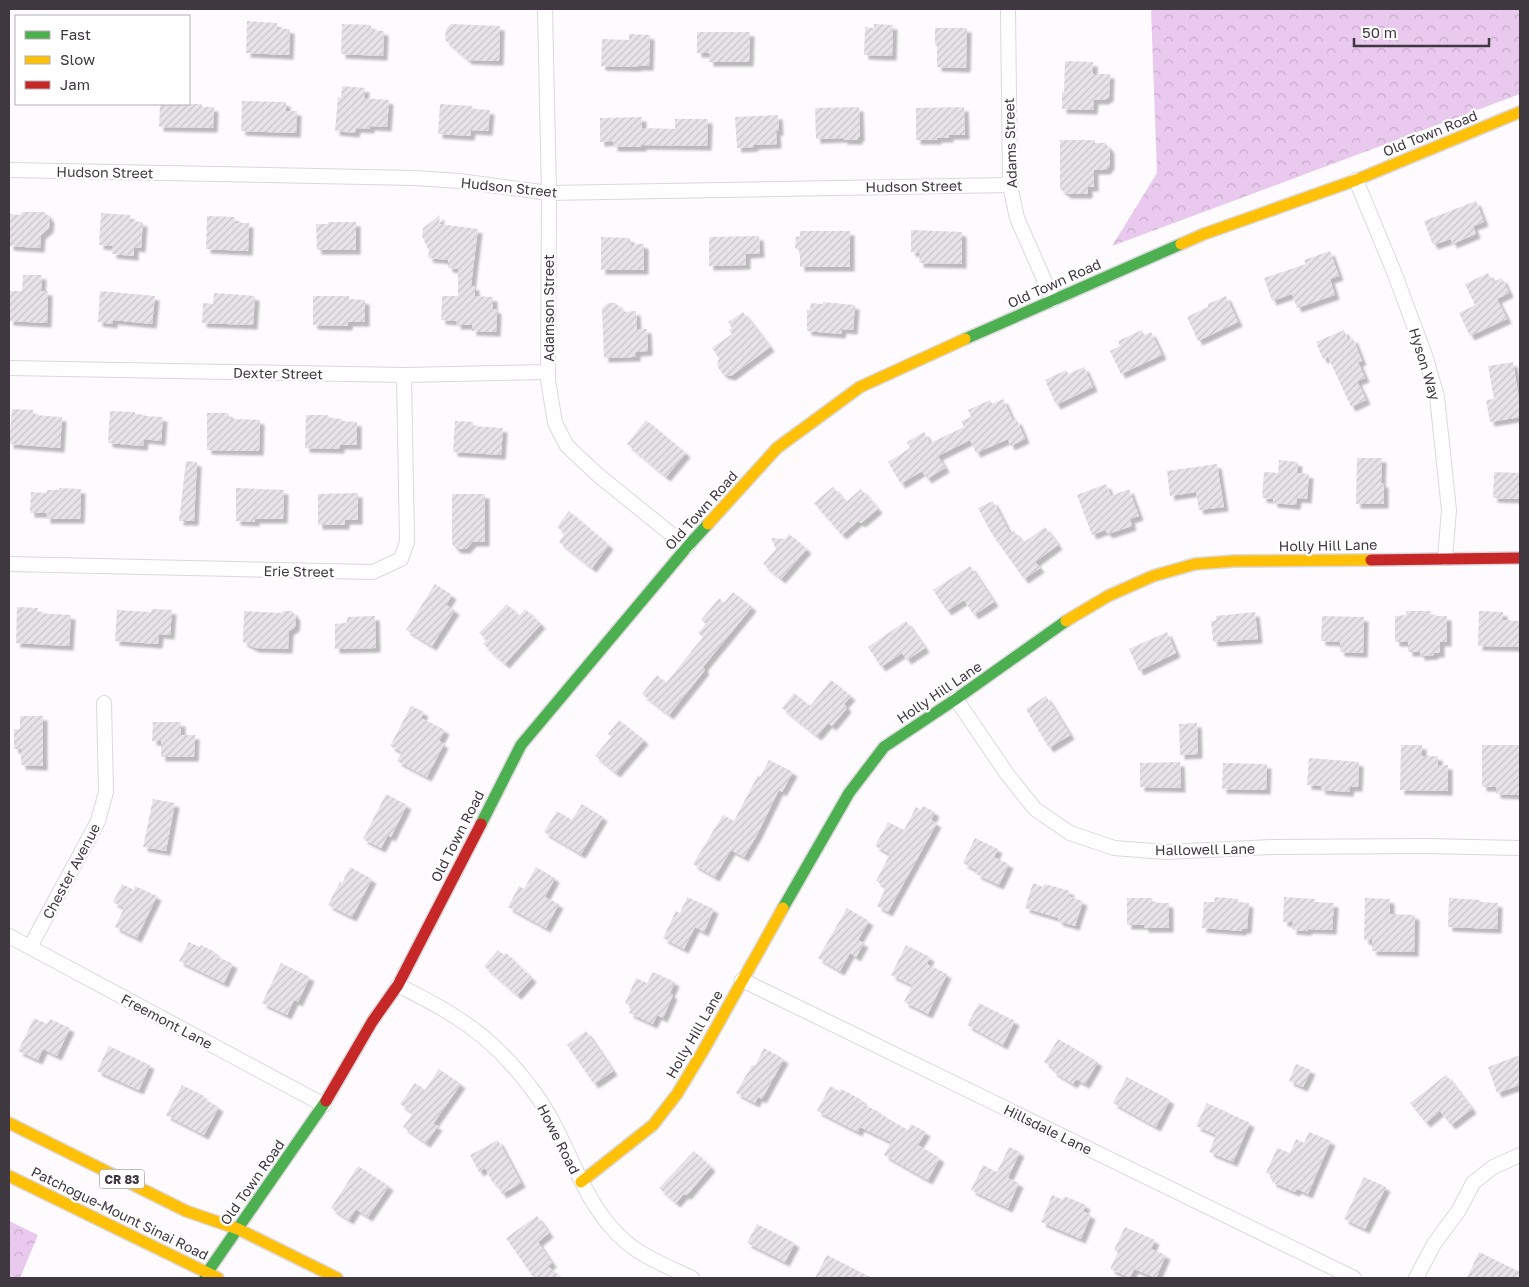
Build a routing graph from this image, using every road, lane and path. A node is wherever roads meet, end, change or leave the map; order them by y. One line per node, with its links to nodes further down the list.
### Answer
1 (545, 9): 7 (street, Adamson Street)
2 (1008, 9): 6 (street, Adams Street)
3 (1520, 112): 5 (main road, Old Town Road)
4 (9, 170): 7 (street, Hudson Street)
5 (1356, 180): 8 (main road, Old Town Road); 13 (street, Hyson Way)
6 (1010, 184): 7 (street, Hudson Street); 8 (street, Adams Street)
7 (549, 193): 10 (street, Adamson Street)
8 (1053, 300): 12 (main road, Old Town Road)
9 (9, 368): 11 (street, Dexter Street)
10 (548, 372): 11 (street, Dexter Street); 12 (street, Adamson Street)
11 (404, 375): 15 (street, Erie Street)
12 (687, 547): 22 (main road, Old Town Road)
13 (1446, 558): 14 (main road, Holly Hill Lane); 16 (main road, Holly Hill Lane)
14 (1520, 558)
15 (9, 564)
16 (956, 700): 18 (street, Hallowell Lane); 21 (main road, Holly Hill Lane)
17 (104, 703): 20 (street, Chester Avenue)
18 (1520, 848)
19 (9, 936): 20 (street, Freemont Lane)
20 (30, 947): 23 (street, Freemont Lane)
21 (742, 980): 27 (main road, Holly Hill Lane); 33 (street, Hillsdale Lane)
22 (398, 985): 23 (main road, Old Town Road); 27 (street, Howe Road)
23 (324, 1105): 28 (main road, Old Town Road)
24 (9, 1124): 28 (main road, CR 83)
25 (1520, 1154): 34 (street)
26 (9, 1176): 29 (main road, Patchogue-Mount Sinai Road)
27 (581, 1182): 32 (street, Howe Road)
28 (238, 1229): 29 (main road, Old Town Road); 31 (main road, CR 83)
29 (206, 1276): 30 (main road, Patchogue-Mount Sinai Road)
30 (218, 1278)
31 (337, 1278)
32 (692, 1278)
33 (1354, 1278)
34 (1416, 1278)

